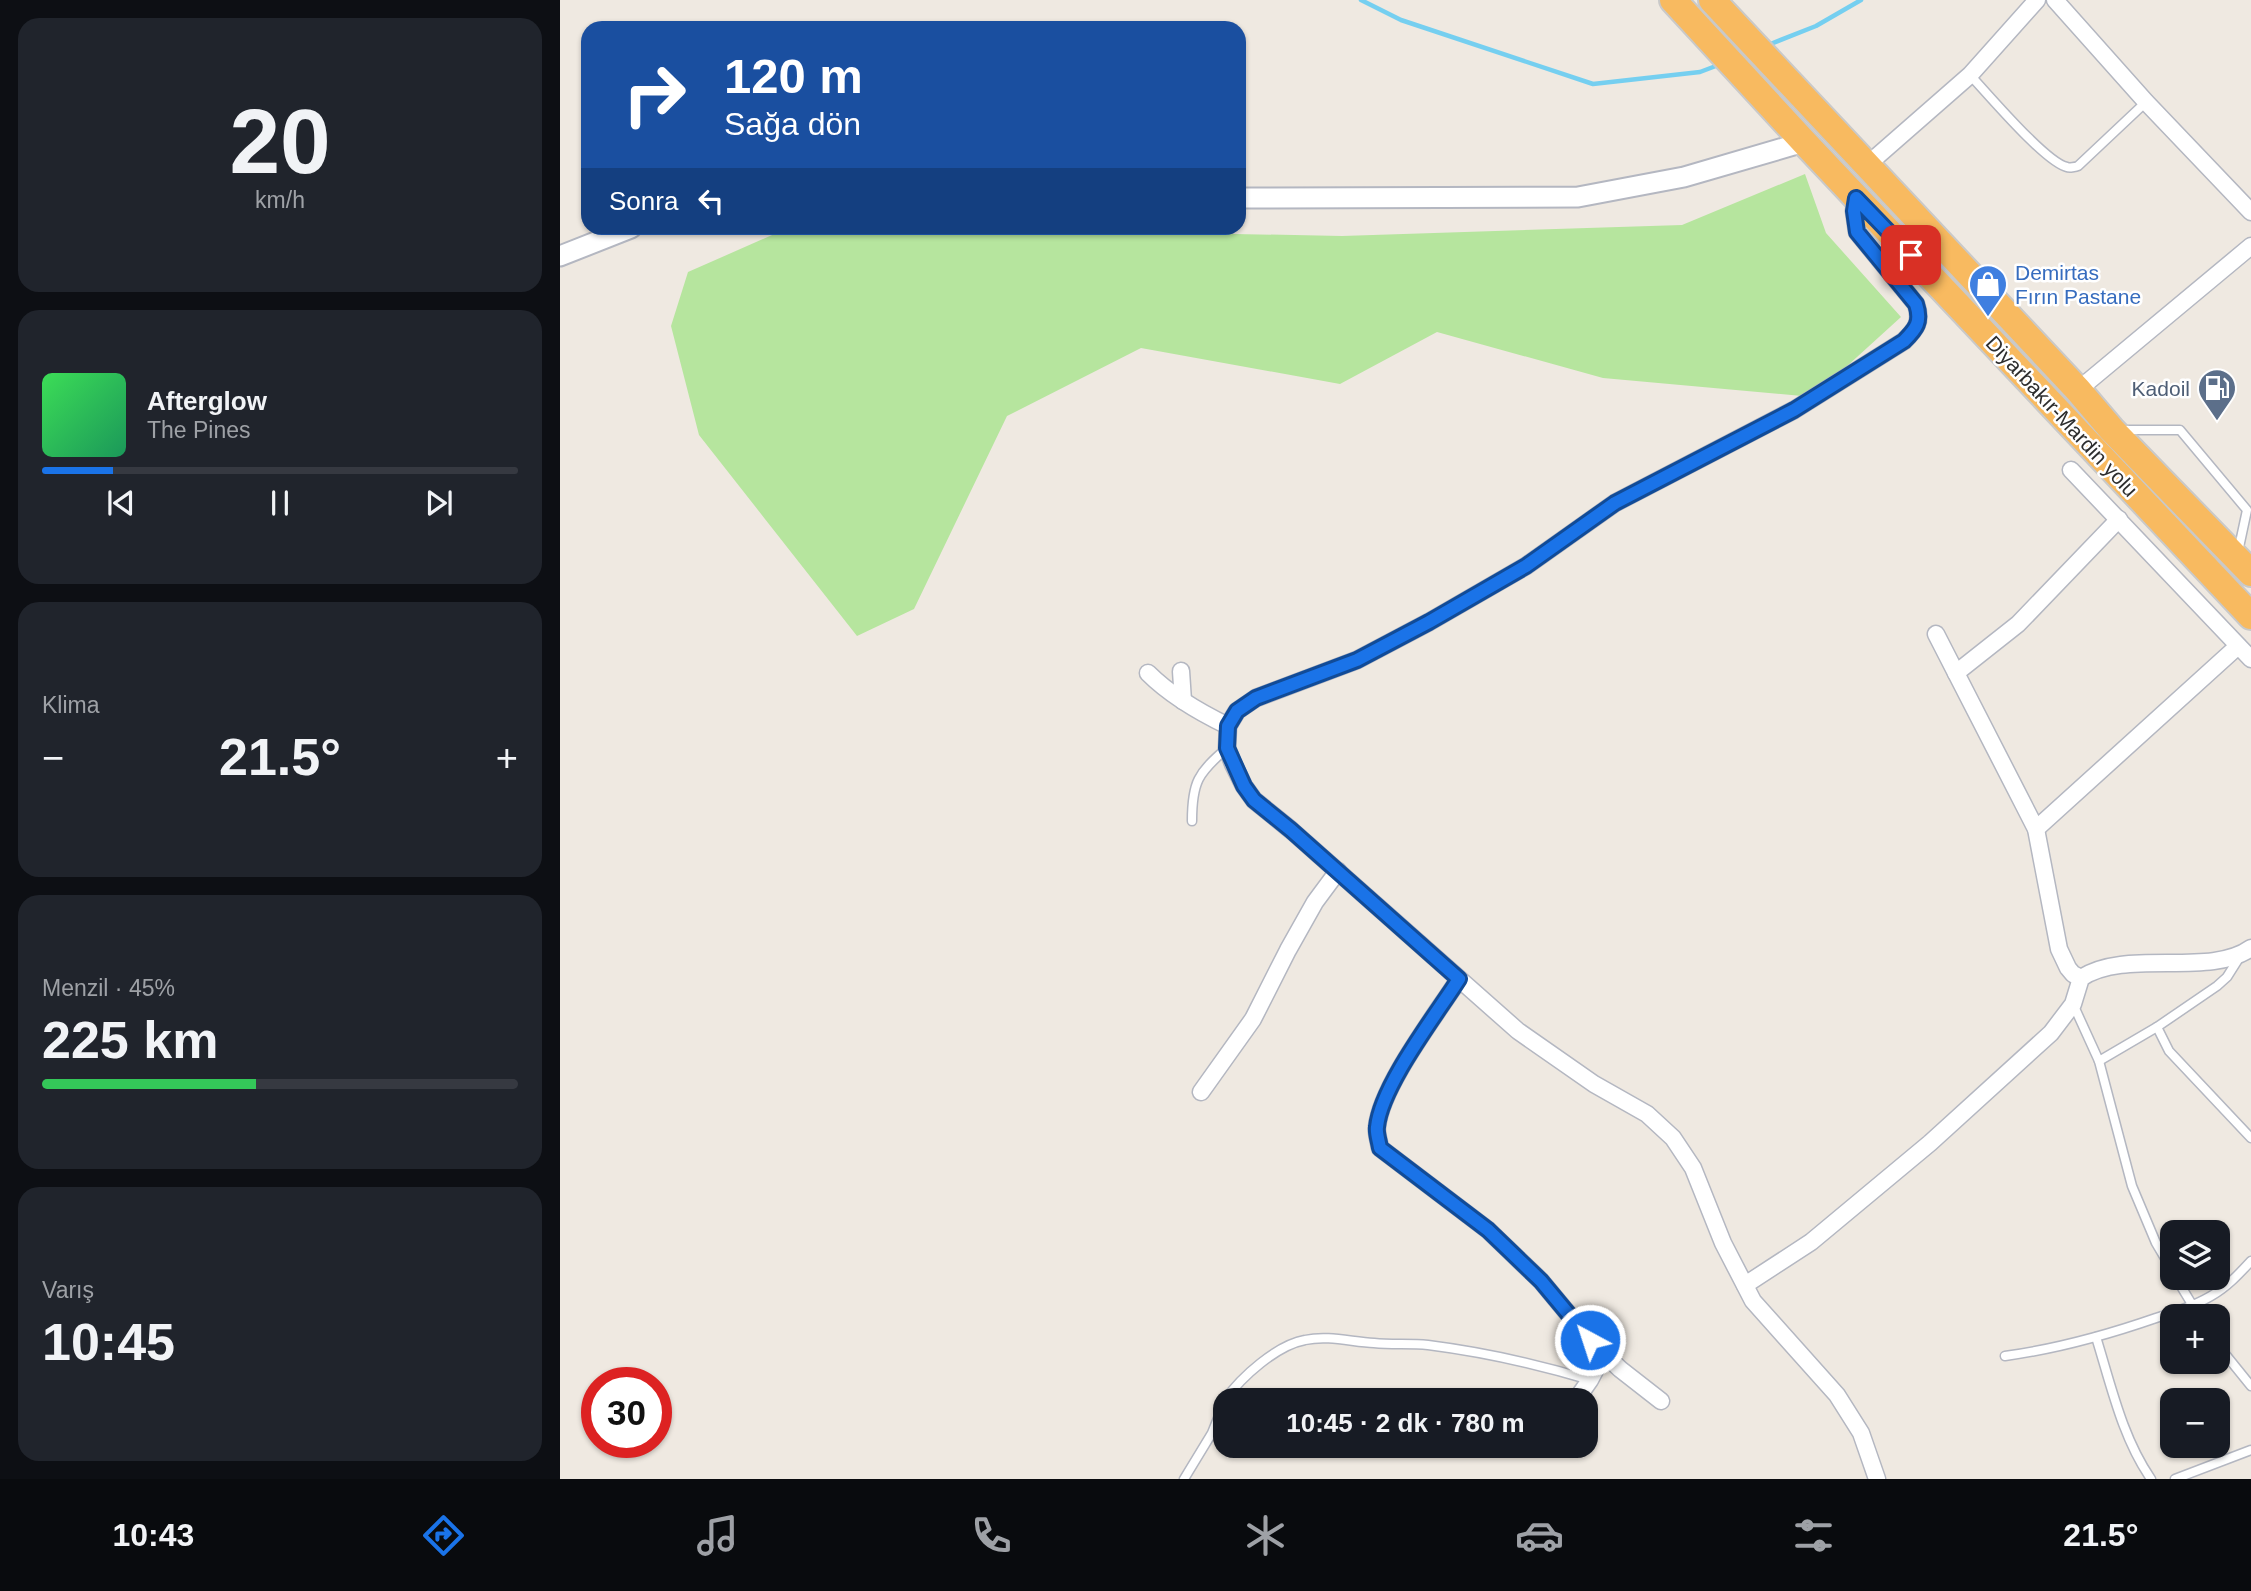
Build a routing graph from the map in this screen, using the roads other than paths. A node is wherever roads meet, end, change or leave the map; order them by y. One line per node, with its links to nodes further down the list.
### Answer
1 (1674, 0): 7 (highway, Diyarbakır-Mardin yolu)
2 (1712, 0): 8 (highway)
3 (2037, 0): 5 (street)
4 (2055, 0): 6 (street)
5 (1970, 75): 6 (lane); 8 (street)
6 (2146, 102): 11 (street)
7 (1801, 138): 9 (street); 10 (highway, Diyarbakır-Mardin yolu)
8 (1866, 166): 15 (highway)
9 (1246, 198)
10 (1856, 198): 20 (highway, Diyarbakır-Mardin yolu); 28 (street)
11 (2251, 212)
12 (613, 235): 14 (street)
13 (2251, 246): 15 (street)
14 (560, 256)
15 (2078, 390): 16 (highway)
16 (2112, 430): 19 (highway); 19 (lane)
17 (2071, 470): 18 (street)
18 (2119, 519): 22 (street); 26 (street)
19 (2244, 566)
20 (2251, 616)
21 (1936, 634): 26 (street)
22 (2238, 646): 23 (street); 31 (street)
23 (2251, 660)
24 (1181, 671): 27 (street)
25 (1148, 673): 27 (street)
26 (1956, 673): 31 (street)
27 (1183, 701): 28 (street)
28 (1228, 726): 29 (street)
29 (1227, 748): 30 (lane); 32 (street)
30 (1192, 821)
31 (2036, 829): 34 (street)
32 (1338, 871): 35 (street); 39 (street)
33 (2246, 952): 34 (street); 37 (lane)
34 (2081, 978): 36 (street)
35 (1459, 979): 43 (street); 47 (street)
36 (2073, 1004): 38 (lane); 43 (street)
37 (2157, 1027): 38 (lane); 40 (lane)
38 (2098, 1061): 41 (lane)
39 (1201, 1091)
40 (2251, 1138)
41 (2160, 1249)
42 (2251, 1261): 44 (lane)
43 (1745, 1285): 58 (street)
44 (2197, 1304)
45 (2160, 1317): 46 (lane)
46 (2096, 1337): 48 (lane); 59 (lane)
47 (1604, 1353): 50 (street); 54 (street)
48 (2005, 1356)
49 (2230, 1360): 51 (lane)
50 (1590, 1380): 52 (lane); 53 (street)
51 (2251, 1385)
52 (1234, 1388)
53 (1584, 1388)
54 (1661, 1401)
55 (1213, 1431): 57 (lane)
56 (2251, 1450): 60 (lane)
57 (1184, 1479)
58 (1877, 1479)
59 (2151, 1479)
60 (2175, 1479)

